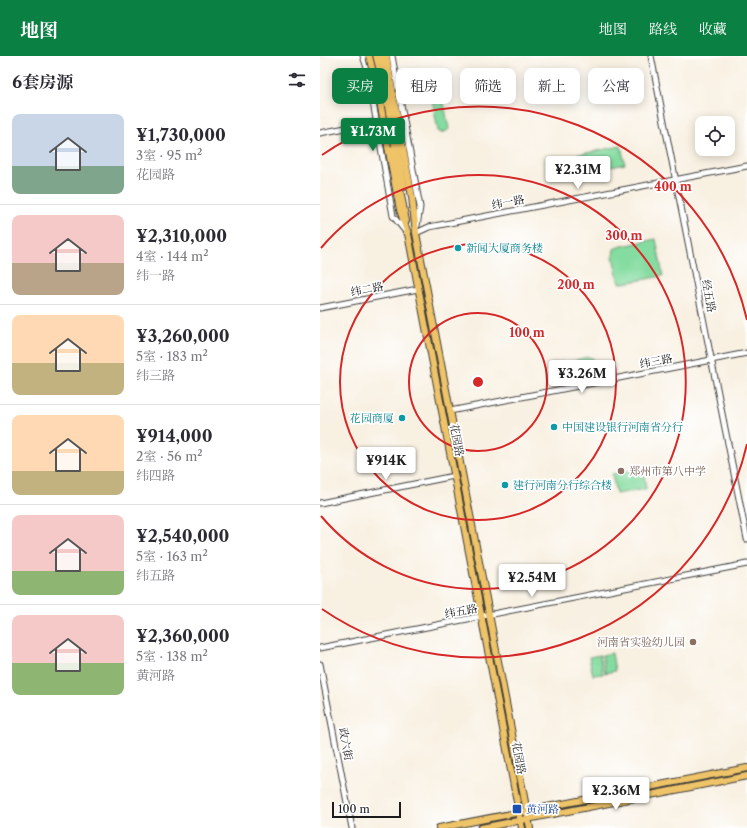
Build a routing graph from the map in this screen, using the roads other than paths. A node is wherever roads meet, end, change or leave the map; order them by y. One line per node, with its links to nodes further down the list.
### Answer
1 (363, 56): 8 (street)
2 (369, 56): 13 (main road, 花园路, bridge)
3 (374, 56): 13 (main road)
4 (380, 56): 12 (main road)
5 (386, 56): 12 (main road, 花园路)
6 (392, 56): 12 (street)
7 (651, 56): 11 (street, 经五路)
8 (376, 122): 9 (street); 13 (street)
9 (320, 133)
10 (747, 166): 11 (street, 纬一路)
11 (676, 179): 12 (street, 纬一路); 17 (street, 经五路)
12 (416, 233): 18 (main road, 花园路)
13 (408, 234): 14 (main road, 花园路)
14 (418, 289): 15 (street, 纬二路); 19 (main road, 花园路)
15 (320, 308)
16 (747, 353): 17 (street, 纬三路)
17 (712, 360): 18 (street, 纬三路); 21 (street, 经五路)
18 (450, 411): 23 (main road, 花园路)
19 (454, 476): 20 (street); 24 (main road, 花园路)
20 (320, 502)
21 (747, 539)
22 (747, 564): 23 (street, 纬五路)
23 (490, 615): 24 (street, 纬五路); 29 (main road, 花园路)
24 (482, 617): 25 (street, 纬五路); 30 (main road, 花园路)
25 (320, 648)
26 (320, 664): 33 (street, 政六街)
27 (747, 768): 29 (main road)
28 (747, 776): 31 (main road)
29 (527, 811): 30 (main road); 31 (main road, 花园路)
30 (519, 813): 32 (main road, 花园路); 34 (main road)
31 (529, 819): 32 (main road); 37 (main road, 花园路)
32 (520, 820): 35 (main road); 36 (main road, 花园路)
33 (352, 828)
34 (439, 828)
35 (481, 828)
36 (522, 828)
37 (530, 828)

